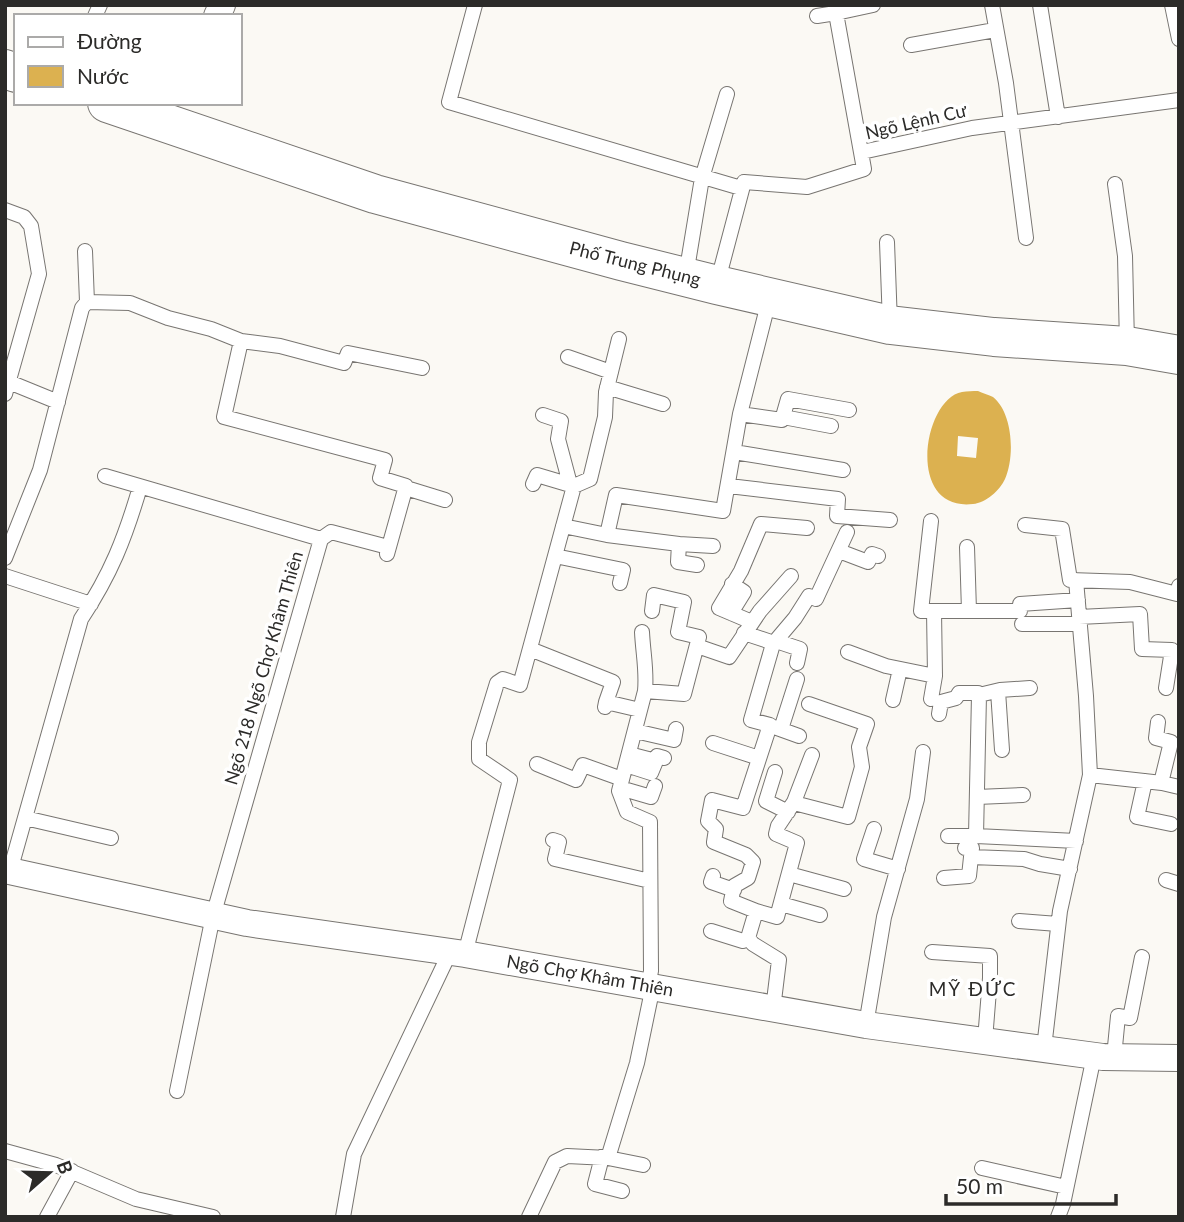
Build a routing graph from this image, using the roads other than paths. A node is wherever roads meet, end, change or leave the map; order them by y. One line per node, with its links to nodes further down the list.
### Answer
1 (475, 5): 18 (lane)
2 (873, 5): 6 (lane)
3 (992, 5): 8 (lane)
4 (1040, 5): 15 (lane)
5 (1172, 5): 9 (lane)
6 (836, 13): 7 (lane); 17 (lane)
7 (817, 16)
8 (995, 30): 10 (lane); 16 (lane)
9 (1179, 39)
10 (911, 45)
11 (727, 94): 18 (lane)
12 (1179, 100): 15 (lane, Ngõ Lệnh Cư)
13 (119, 105): 14 (street, Phố Trung Phụng)
14 (173, 114): 25 (street, Phố Trung Phụng)
15 (1058, 117): 16 (lane, Ngõ Lệnh Cư)
16 (1010, 123): 17 (lane, Ngõ Lệnh Cư); 22 (lane)
17 (862, 152): 20 (lane, Ngõ Lệnh Cư)
18 (702, 178): 20 (lane); 25 (lane)
19 (1115, 184): 31 (lane)
20 (741, 188): 25 (lane)
21 (5, 210): 37 (lane)
22 (1026, 238)
23 (887, 242): 28 (lane)
24 (85, 251): 27 (lane)
25 (701, 280): 28 (street, Phố Trung Phụng)
26 (769, 296): 41 (lane)
27 (87, 302): 30 (lane); 38 (lane)
28 (890, 325): 31 (street, Phố Trung Phụng)
29 (619, 339): 35 (lane)
30 (241, 341): 34 (lane); 52 (lane)
31 (1127, 346): 32 (street, Phố Trung Phụng)
32 (1179, 355)
33 (568, 357): 35 (lane)
34 (422, 368)
35 (611, 372): 36 (lane)
36 (607, 387): 39 (lane); 49 (lane)
37 (7, 388): 38 (lane)
38 (58, 402): 68 (lane)
39 (663, 404)
40 (849, 410): 43 (lane)
41 (740, 414): 43 (lane); 45 (lane)
42 (543, 415): 49 (lane)
43 (783, 416): 44 (lane)
44 (831, 426)
45 (734, 452): 46 (lane); 50 (lane)
46 (844, 470)
47 (105, 476): 51 (lane)
48 (533, 484): 49 (lane)
49 (572, 485): 57 (lane)
50 (729, 486): 54 (lane); 60 (lane)
51 (140, 487): 61 (lane); 76 (lane)
52 (405, 488): 53 (lane); 61 (lane, Ngõ 218 Ngõ Chợ Khâm Thiên)
53 (445, 500)
54 (890, 520)
55 (931, 521): 78 (lane)
56 (1025, 525): 72 (lane)
57 (563, 526): 60 (lane); 66 (lane)
58 (807, 528): 82 (lane)
59 (847, 532): 65 (lane)
60 (607, 535): 62 (lane)
61 (321, 539): 151 (lane, Ngõ 218 Ngõ Chợ Khâm Thiên)
62 (679, 544): 63 (lane); 69 (lane)
63 (713, 546)
64 (967, 547): 79 (lane)
65 (839, 551): 67 (lane); 84 (lane)
66 (555, 556): 73 (lane); 86 (lane)
67 (878, 556)
68 (5, 558)
69 (697, 565)
70 (5, 576): 76 (lane)
71 (790, 576): 82 (lane)
72 (1076, 580): 74 (lane); 75 (lane)
73 (620, 583)
74 (1179, 586)
75 (1078, 600): 79 (lane); 80 (lane)
76 (91, 604): 131 (lane)
77 (652, 611): 85 (lane)
78 (934, 611): 79 (lane); 90 (lane)
79 (969, 611)
80 (1080, 620): 81 (lane); 93 (lane); 119 (lane)
81 (1022, 624)
82 (748, 628): 84 (lane); 85 (lane)
83 (642, 632): 94 (lane)
84 (775, 642): 88 (lane); 103 (lane)
85 (697, 646): 94 (lane)
86 (530, 649): 100 (lane); 157 (lane)
87 (848, 652): 89 (lane)
88 (797, 663)
89 (900, 669): 90 (lane); 98 (lane)
90 (935, 676): 97 (lane)
91 (797, 679): 103 (lane)
92 (1030, 688): 95 (lane)
93 (1166, 688)
94 (645, 691): 100 (lane)
95 (998, 691): 96 (lane); 106 (lane)
96 (979, 695): 101 (lane); 107 (lane)
97 (931, 699)
98 (893, 700)
99 (809, 704): 129 (lane)
100 (640, 710): 105 (lane)
101 (939, 714)
102 (1158, 722): 116 (lane)
103 (775, 727): 108 (lane); 113 (lane)
104 (676, 729): 105 (lane)
105 (635, 731): 117 (lane)
106 (1001, 733): 107 (lane); 110 (lane)
107 (978, 735): 125 (lane)
108 (799, 736)
109 (713, 743): 113 (lane)
110 (1002, 750)
111 (923, 752): 139 (lane)
112 (812, 755): 129 (lane)
113 (759, 758): 130 (lane)
114 (660, 759): 117 (lane)
115 (537, 764): 117 (lane)
116 (1172, 766): 121 (lane)
117 (624, 772): 122 (lane); 145 (lane)
118 (775, 772): 128 (lane)
119 (1090, 775): 120 (lane); 138 (lane)
120 (1145, 781): 121 (lane); 132 (lane)
121 (1161, 783): 123 (lane)
122 (655, 786)
123 (1179, 787)
124 (1023, 795): 125 (lane)
125 (977, 797): 135 (lane)
126 (696, 798): 127 (lane)
127 (712, 800): 130 (lane); 147 (lane)
128 (765, 801): 129 (lane); 130 (lane)
129 (791, 807): 142 (lane)
130 (743, 808)
131 (25, 818): 136 (lane); 141 (lane)
132 (1171, 824)
133 (874, 829): 139 (lane)
134 (948, 836): 135 (lane)
135 (976, 836): 138 (lane)
136 (111, 838)
137 (553, 840): 145 (lane)
138 (1076, 841): 140 (lane)
139 (898, 869): 161 (lane)
140 (1070, 869): 144 (lane); 153 (lane)
141 (8, 870): 151 (street, Ngõ Chợ Khâm Thiên)
142 (789, 874): 146 (lane); 148 (lane)
143 (713, 876): 147 (lane)
144 (944, 878)
145 (650, 881): 159 (lane)
146 (844, 889)
147 (734, 890): 149 (lane)
148 (781, 904): 149 (lane); 150 (lane)
149 (756, 911): 155 (lane)
150 (820, 915)
151 (213, 916): 157 (street, Ngõ Chợ Khâm Thiên); 166 (lane, Ngõ 218 Ngõ Chợ Khâm Thiên)
152 (1019, 921): 153 (lane)
153 (1058, 924): 163 (lane)
154 (712, 931): 155 (lane)
155 (748, 938): 160 (lane)
156 (932, 952): 162 (lane)
157 (457, 953): 159 (street, Ngõ Chợ Khâm Thiên); 176 (lane)
158 (1142, 957): 164 (lane)
159 (650, 986): 160 (street, Ngõ Chợ Khâm Thiên); 168 (lane)
160 (773, 1009): 161 (street, Ngõ Chợ Khâm Thiên)
161 (866, 1025): 162 (street, Ngõ Chợ Khâm Thiên)
162 (985, 1040): 163 (street, Ngõ Chợ Khâm Thiên)
163 (1044, 1048): 164 (street, Ngõ Chợ Khâm Thiên)
164 (1104, 1057): 165 (street, Ngõ Chợ Khâm Thiên); 172 (lane)
165 (1179, 1058)
166 (177, 1091)
167 (5, 1151): 171 (lane)
168 (605, 1158): 169 (lane); 173 (lane); 177 (lane)
169 (643, 1165)
170 (982, 1168): 172 (lane)
171 (72, 1171): 174 (lane); 175 (lane)
172 (1066, 1187): 178 (lane)
173 (622, 1191)
174 (47, 1217)
175 (213, 1217)
176 (343, 1217)
177 (529, 1217)
178 (1058, 1217)

